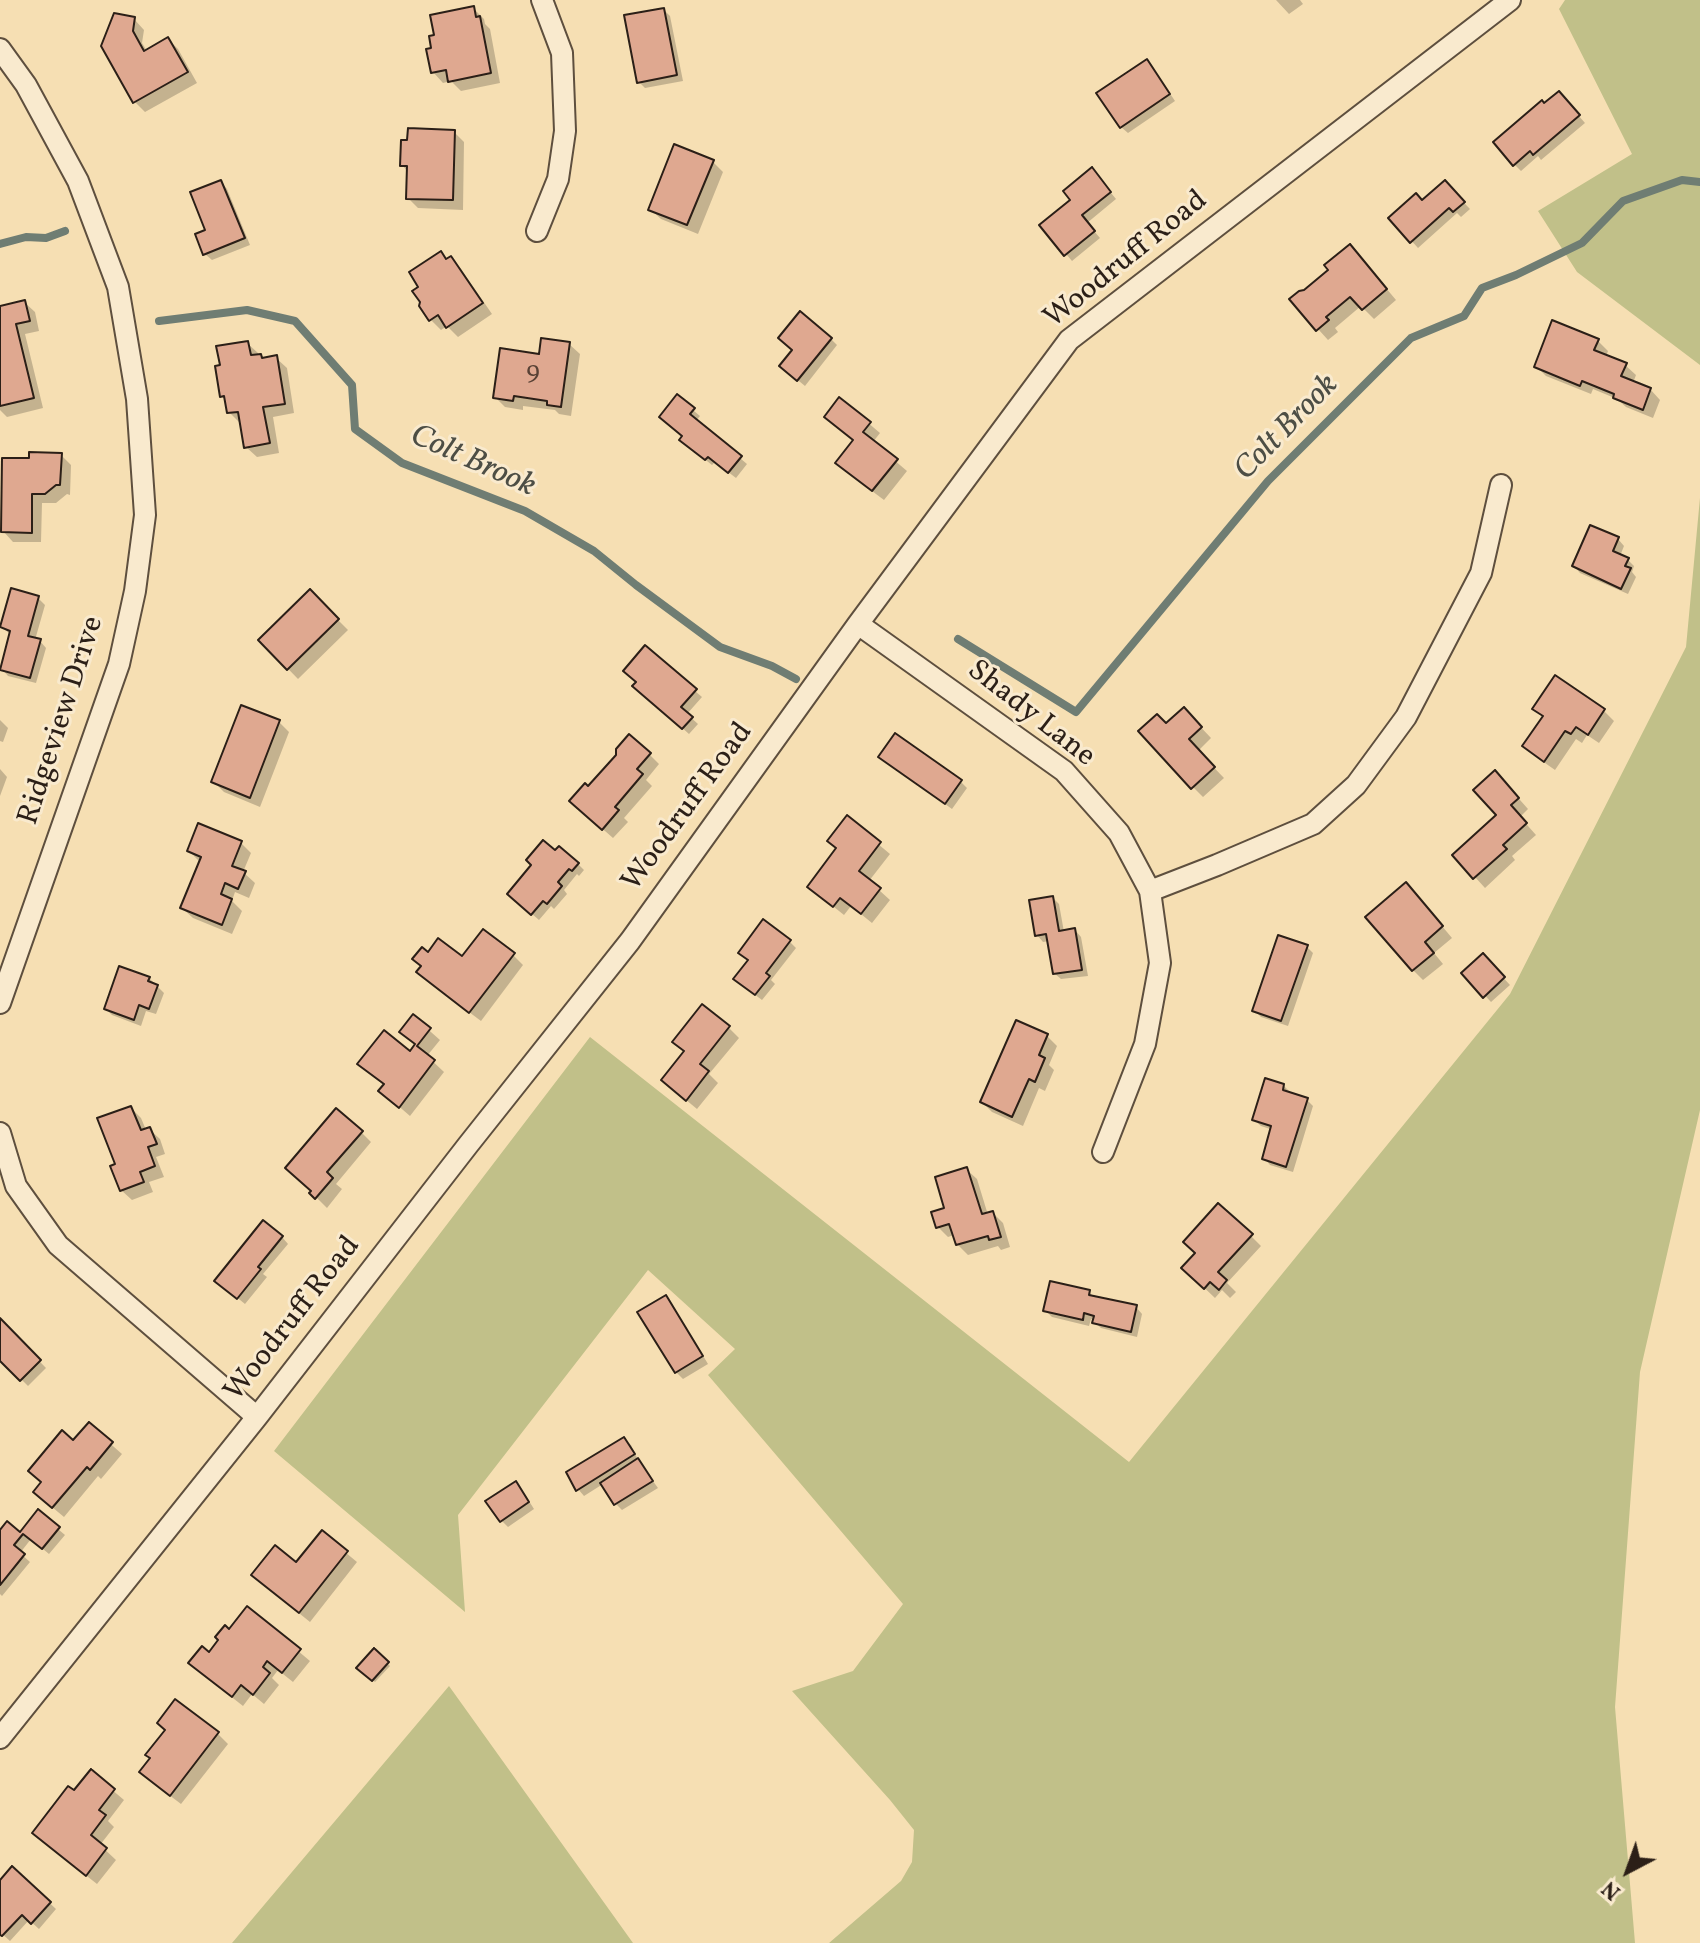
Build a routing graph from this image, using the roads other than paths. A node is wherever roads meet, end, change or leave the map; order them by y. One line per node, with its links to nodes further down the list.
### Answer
1 (542, 0): 4 (street)
2 (1510, 0): 6 (street, Woodruff Road)
3 (0, 49): 8 (street, Ridgeview Drive)
4 (537, 231)
5 (1501, 485): 7 (street)
6 (858, 624): 7 (street, Shady Lane); 11 (street, Woodruff Road)
7 (1150, 891): 10 (street, Shady Lane)
8 (0, 1003)
9 (0, 1133): 11 (street)
10 (1103, 1152)
11 (257, 1417): 12 (street, Woodruff Road)
12 (0, 1738)

